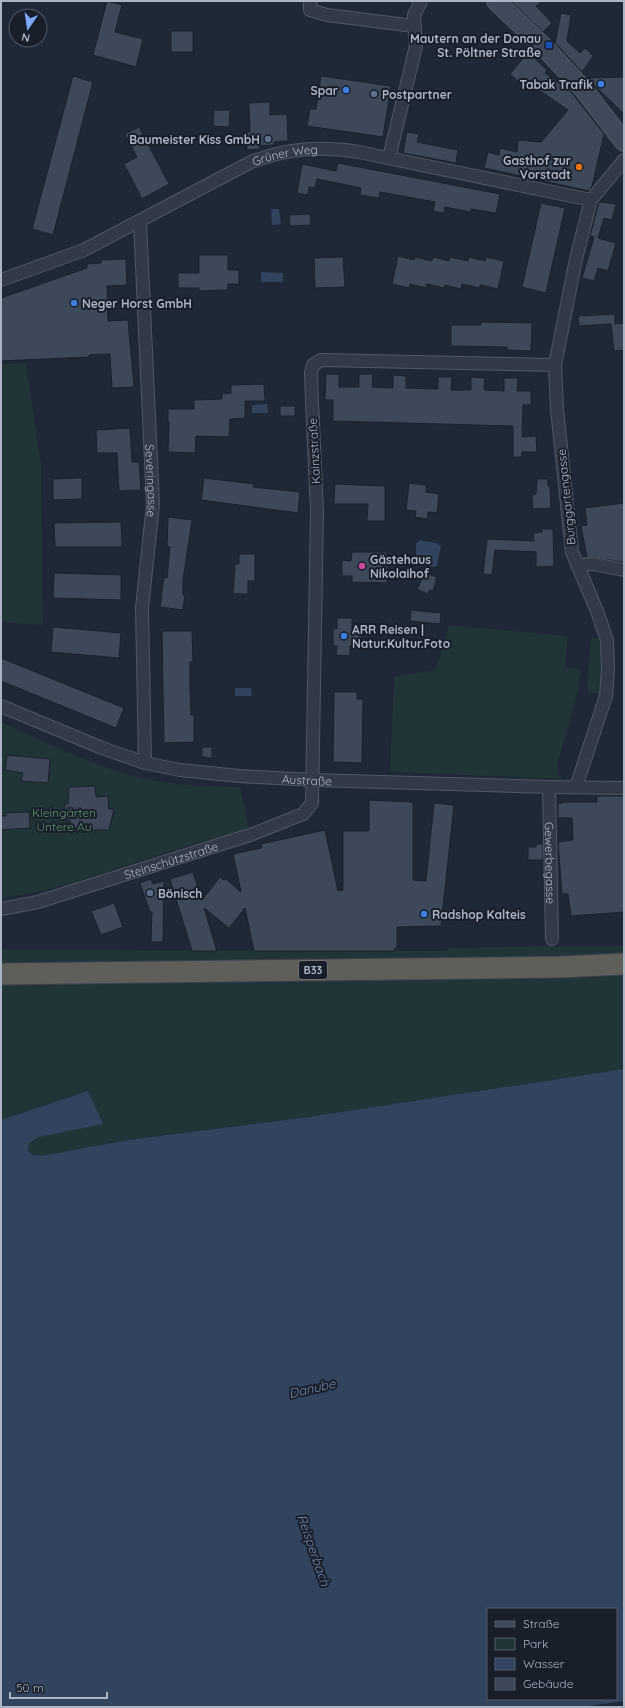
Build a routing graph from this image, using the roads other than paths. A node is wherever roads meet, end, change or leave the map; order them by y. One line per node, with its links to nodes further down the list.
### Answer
1 (310, 1): 4 (street)
2 (421, 1): 4 (street)
3 (496, 1): 5 (main road)
4 (414, 26): 6 (street)
5 (624, 142)
6 (390, 158): 8 (street, Grüner Weg); 9 (street, Grüner Weg)
7 (624, 160): 8 (street)
8 (591, 200): 11 (street, Burggartengasse)
9 (140, 222): 10 (street, Grüner Weg); 15 (street, Severingasse)
10 (1, 280)
11 (555, 365): 12 (street, Burggartengasse); 16 (street, Kainzstraße)
12 (577, 566): 13 (street); 18 (street, Burggartengasse)
13 (624, 570)
14 (1, 706): 15 (street, Austraße)
15 (145, 763): 16 (street, Austraße)
16 (313, 780): 17 (street, Austraße); 20 (street, Steinschützstraße)
17 (549, 787): 18 (street, Austraße); 21 (street, Gewerbegasse)
18 (576, 787): 19 (street, Austraße)
19 (624, 788)
20 (1, 909)
21 (552, 939)
22 (624, 964): 23 (highway, B33)
23 (1, 974)

